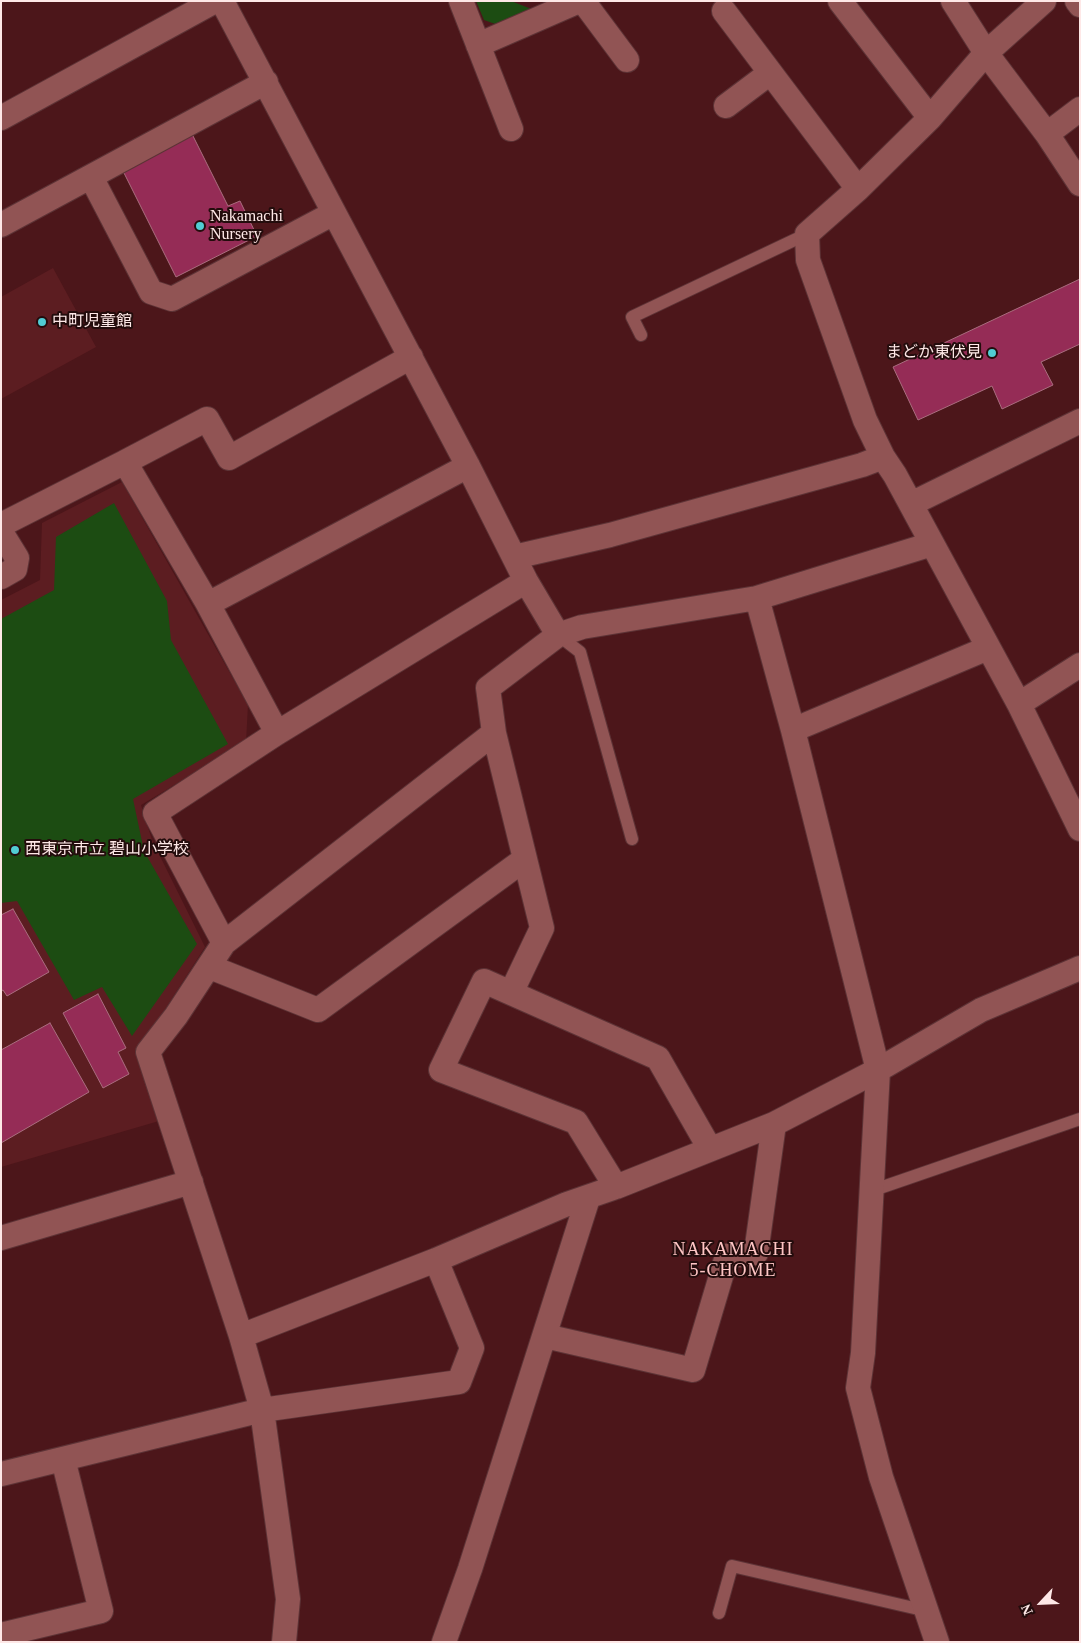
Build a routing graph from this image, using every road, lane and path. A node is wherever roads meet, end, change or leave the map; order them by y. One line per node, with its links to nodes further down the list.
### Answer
1 (215, 1): 18 (street)
2 (222, 1): 15 (street)
3 (461, 1): 11 (street)
4 (581, 1): 11 (street); 13 (street)
5 (840, 1): 19 (street)
6 (953, 1): 12 (street)
7 (1044, 1): 12 (street)
8 (1077, 1): 9 (street)
9 (1080, 6)
10 (724, 11): 14 (street)
11 (478, 45): 20 (street)
12 (986, 53): 19 (street); 21 (street)
13 (627, 60)
14 (770, 73): 16 (street); 24 (street)
15 (266, 82): 22 (street); 25 (street)
16 (726, 106)
17 (1080, 109): 21 (street)
18 (1, 118)
19 (930, 118): 24 (street)
20 (511, 129)
21 (1047, 134): 23 (street)
22 (91, 177): 25 (street); 26 (street)
23 (1080, 184)
24 (858, 189): 27 (street)
25 (334, 212): 29 (street)
26 (1, 225)
27 (807, 234): 28 (lane); 31 (street)
28 (641, 335)
29 (410, 357): 32 (street); 33 (street)
30 (1080, 422): 34 (street)
31 (882, 457): 34 (street); 38 (street)
32 (125, 462): 35 (street); 42 (street)
33 (468, 466): 38 (street); 42 (street)
34 (911, 504): 37 (street)
35 (1, 525)
36 (1, 532): 39 (street)
37 (932, 544): 41 (street); 44 (street)
38 (514, 557): 40 (street)
39 (1, 576)
40 (526, 581): 43 (street); 48 (street)
41 (757, 598): 43 (street); 47 (street)
42 (208, 604): 48 (street)
43 (558, 635): 49 (street); 51 (lane)
44 (988, 648): 46 (street); 47 (street)
45 (1080, 665): 46 (street)
46 (1019, 704): 50 (street)
47 (793, 730): 57 (street)
48 (277, 733): 53 (street)
49 (494, 733): 52 (street); 53 (street)
50 (1080, 829)
51 (632, 838)
52 (525, 859): 54 (street); 56 (street)
53 (224, 943): 54 (street)
54 (210, 967): 61 (street)
55 (1080, 968): 57 (street)
56 (512, 993): 60 (street); 62 (street)
57 (878, 1070): 59 (street); 63 (street)
58 (1080, 1119): 63 (lane)
59 (774, 1124): 60 (street); 68 (street)
60 (710, 1149): 62 (street)
61 (191, 1182): 65 (street); 67 (street)
62 (616, 1187): 64 (street)
63 (872, 1191): 72 (street)
64 (588, 1198): 66 (street); 68 (street)
65 (1, 1238)
66 (436, 1260): 67 (street); 69 (street)
67 (241, 1336): 69 (street)
68 (545, 1336): 76 (street)
69 (262, 1410): 70 (street); 75 (street)
70 (63, 1459): 71 (street); 74 (street)
71 (1, 1474)
72 (927, 1611): 73 (lane); 77 (street)
73 (719, 1613)
74 (5, 1633)
75 (284, 1642)
76 (444, 1642)
77 (937, 1642)

